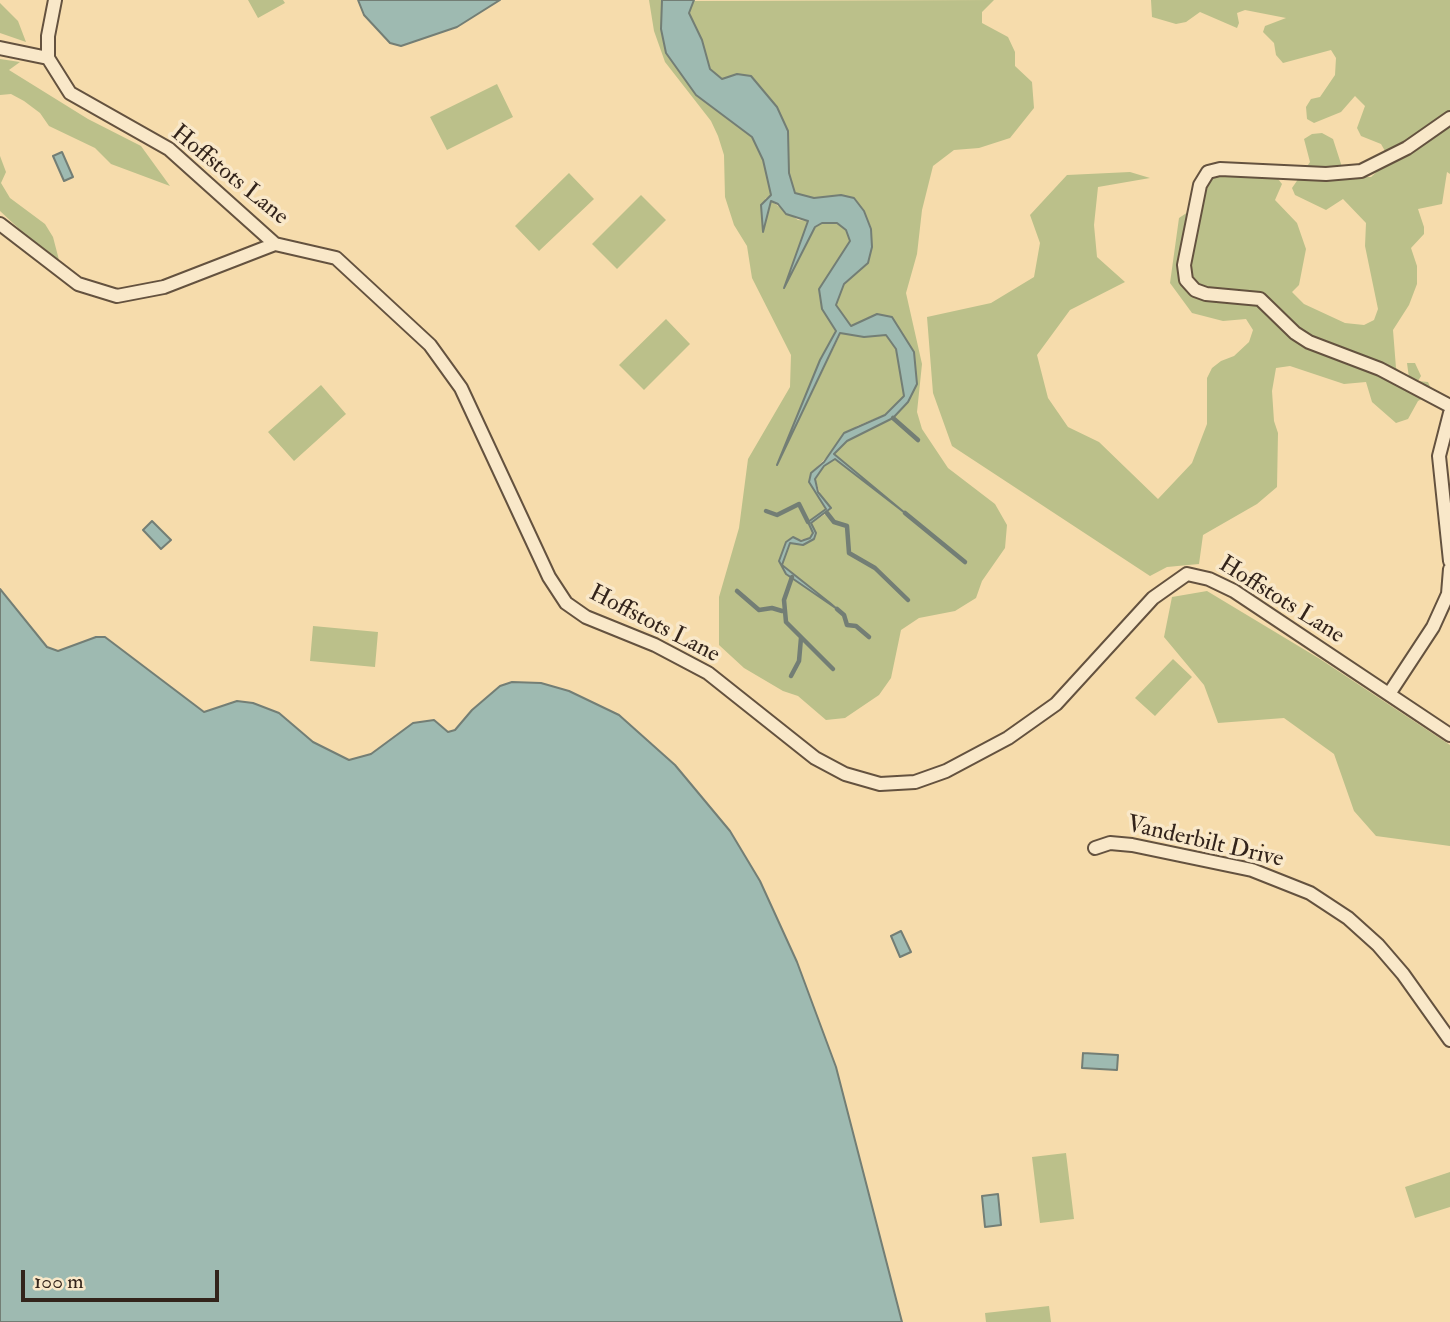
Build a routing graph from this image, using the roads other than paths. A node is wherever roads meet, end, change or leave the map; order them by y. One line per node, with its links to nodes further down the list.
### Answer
1 (55, 0): 3 (street)
2 (0, 48): 3 (street)
3 (48, 58): 6 (street, Hoffstots Lane)
4 (1450, 118): 7 (street)
5 (0, 224): 6 (street)
6 (275, 244): 11 (street, Hoffstots Lane)
7 (1450, 406)
8 (1450, 413): 9 (street)
9 (1450, 561)
10 (1450, 569): 11 (street)
11 (1389, 694): 12 (street, Hoffstots Lane)
12 (1450, 735)
13 (1095, 848): 14 (street, Vanderbilt Drive)
14 (1450, 1040)

